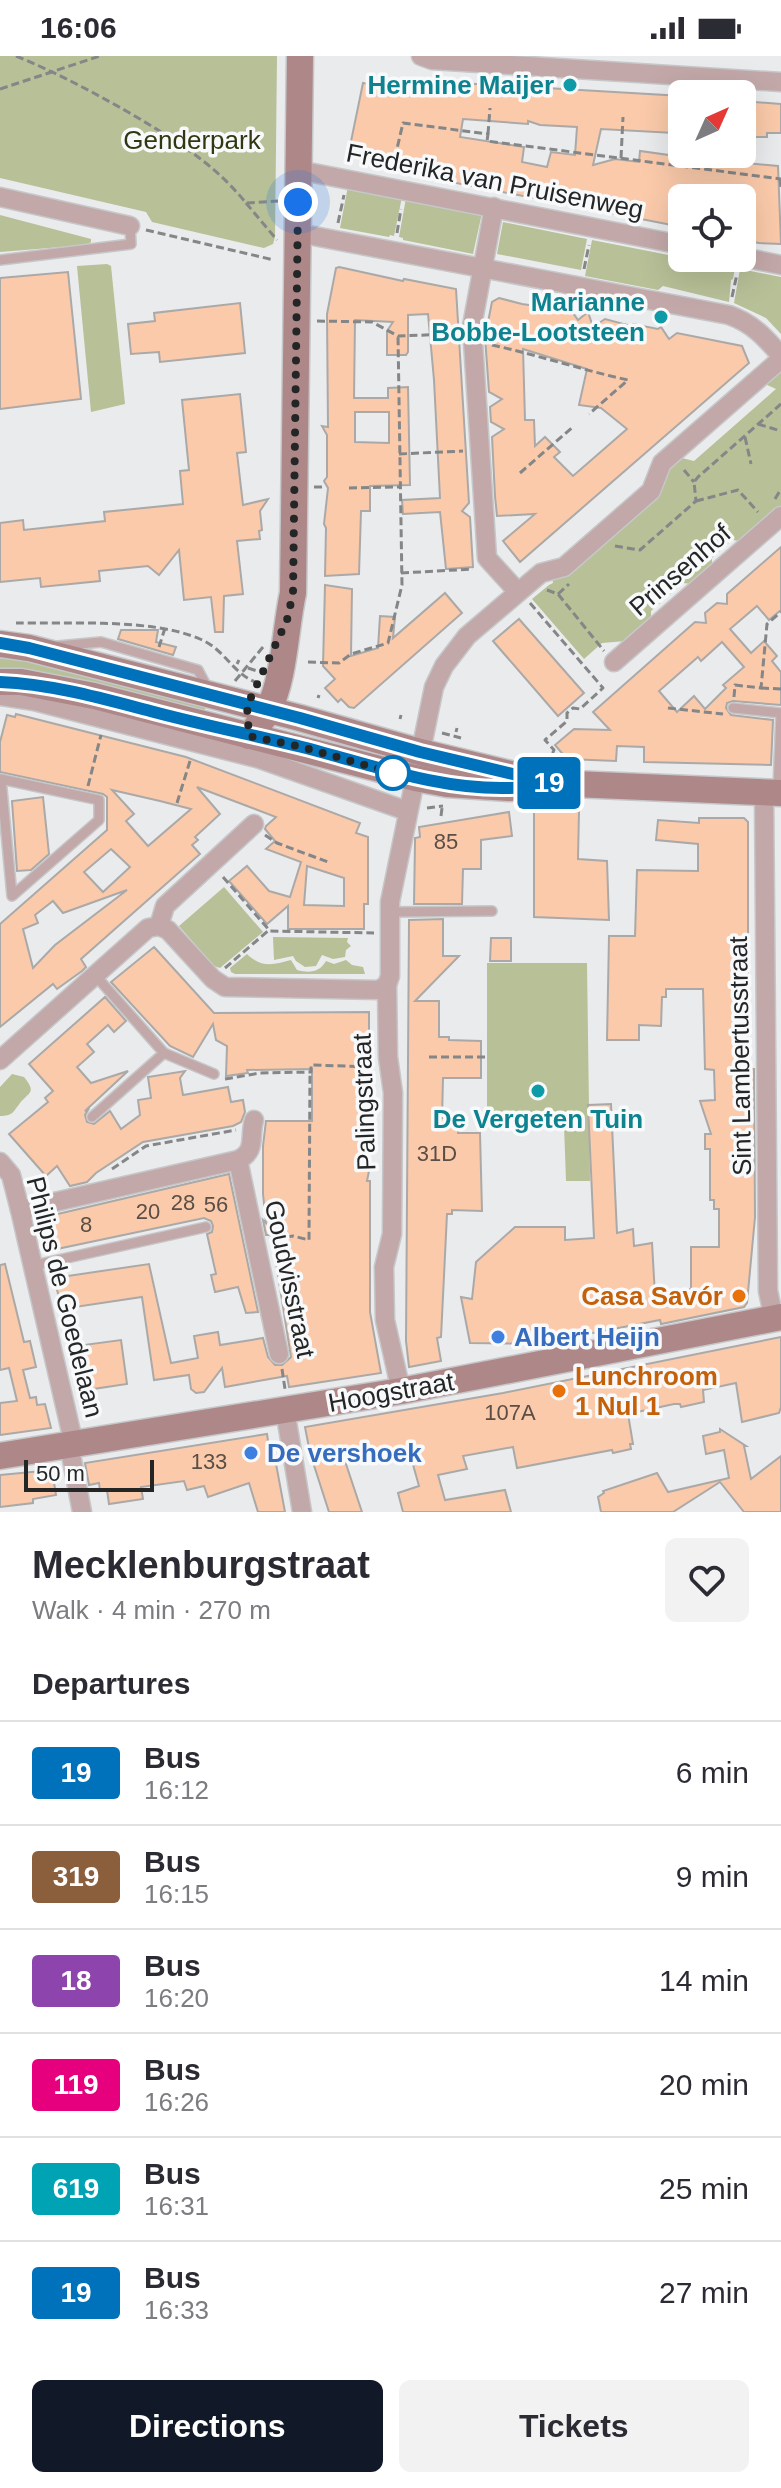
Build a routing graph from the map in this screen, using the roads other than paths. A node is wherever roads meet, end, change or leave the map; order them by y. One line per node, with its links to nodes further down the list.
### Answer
1 (300, 56): 5 (street)
2 (423, 56): 3 (street)
3 (626, 64): 4 (street)
4 (781, 82)
5 (298, 170): 7 (street, Frederika van Pruisenweg); 9 (street)
6 (0, 197): 8 (street)
7 (494, 207): 10 (street, Frederika van Pruisenweg); 14 (street)
8 (130, 226): 11 (lane)
9 (288, 237): 14 (street); 22 (street)
10 (668, 242)
11 (0, 260)
12 (756, 263): 13 (street)
13 (781, 265)
14 (482, 268): 15 (street); 17 (street)
15 (781, 357): 17 (street, Palingstraat)
16 (774, 524): 20 (street, Prinsenhof)
17 (522, 596): 27 (street, Palingstraat)
18 (8, 633): 19 (street)
19 (29, 648): 24 (street); 24 (lane)
20 (614, 662)
21 (0, 682): 26 (street)
22 (259, 688): 24 (street); 26 (street); 27 (street)
23 (0, 696): 32 (street)
24 (211, 696)
25 (733, 708): 31 (lane)
26 (249, 736): 29 (street)
27 (420, 752): 28 (street); 29 (street, Palingstraat)
28 (550, 772): 29 (street); 31 (street)
29 (415, 778): 32 (street, Palingstraat)
30 (1, 779): 30 (lane)
31 (774, 792): 41 (street, Sint Lambertusstraat)
32 (407, 811): 35 (street, Palingstraat)
33 (254, 824): 36 (street)
34 (492, 911): 35 (lane)
35 (390, 912): 38 (street, Palingstraat)
36 (159, 926): 37 (street); 38 (street)
37 (95, 975): 39 (lane); 40 (street)
38 (387, 985): 53 (street, Palingstraat)
39 (164, 1053): 42 (lane); 43 (lane)
40 (0, 1060)
41 (774, 1072): 49 (street, Sint Lambertusstraat)
42 (214, 1074)
43 (92, 1117)
44 (252, 1124): 45 (street)
45 (238, 1160): 47 (street); 52 (street, Goudvisstraat)
46 (0, 1162): 47 (street, Philips de Goedelaan)
47 (20, 1210): 50 (street, Philips de Goedelaan)
48 (206, 1227): 50 (lane)
49 (775, 1244): 51 (street, Sint Lambertusstraat)
50 (31, 1266): 55 (street, Philips de Goedelaan)
51 (778, 1318): 53 (street, Hoogstraat)
52 (279, 1354)
53 (401, 1391): 54 (street, Hoogstraat)
54 (287, 1410): 55 (street, Hoogstraat); 58 (street)
55 (72, 1446): 56 (street, Hoogstraat); 57 (street, Philips de Goedelaan)
56 (0, 1456)
57 (82, 1512)
58 (302, 1512)

